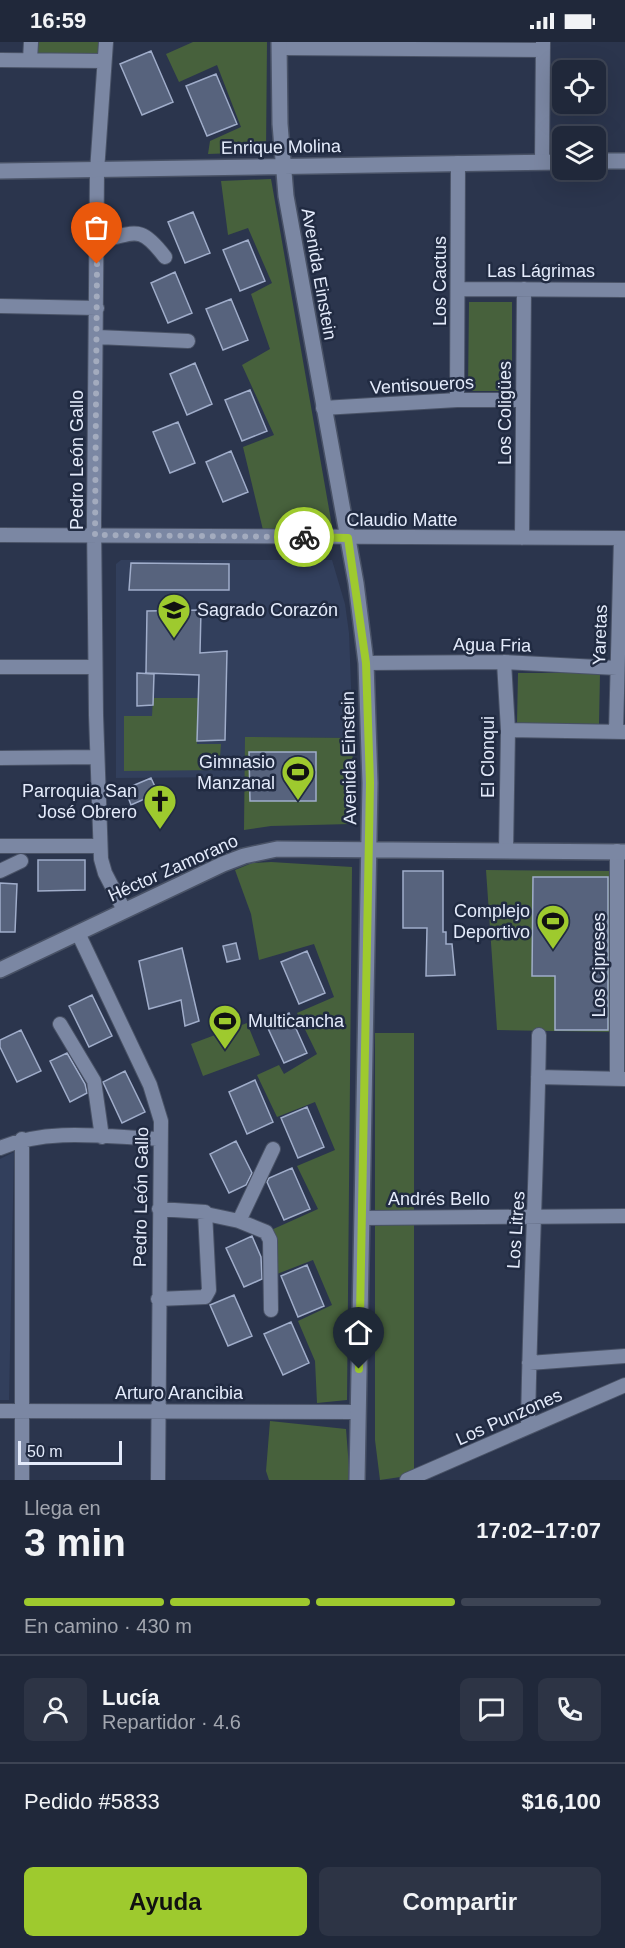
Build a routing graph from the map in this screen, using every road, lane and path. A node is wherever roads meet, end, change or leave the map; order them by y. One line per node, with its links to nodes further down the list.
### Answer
1 (31, 42): 8 (street)
2 (106, 42): 9 (street, Pedro León Gallo)
3 (279, 45): 4 (street); 15 (main road, Avenida Einstein)
4 (405, 45): 5 (street)
5 (446, 46): 6 (street)
6 (543, 46): 12 (street)
7 (0, 60): 8 (street)
8 (30, 60): 9 (street)
9 (104, 61): 17 (street, Pedro León Gallo)
10 (606, 161): 11 (main road)
11 (625, 161)
12 (542, 162): 13 (main road, Enrique Molina); 14 (main road, Enrique Molina)
13 (552, 162)
14 (458, 163): 15 (main road, Enrique Molina); 20 (street, Los Cactus)
15 (283, 166): 17 (main road, Enrique Molina); 29 (main road, Avenida Einstein)
16 (0, 171): 17 (main road, Enrique Molina)
17 (97, 171): 18 (street, Pedro León Gallo)
18 (97, 242): 19 (street); 24 (street, Pedro León Gallo)
19 (165, 258)
20 (458, 289): 21 (street, Las Lágrimas); 27 (street, Los Cactus)
21 (524, 289): 22 (street, Las Lágrimas); 28 (street, Los Coligües)
22 (625, 290)
23 (0, 306): 24 (street)
24 (98, 308): 25 (street, Pedro León Gallo)
25 (97, 337): 26 (street); 31 (street, Pedro León Gallo)
26 (188, 341)
27 (457, 399): 28 (street, Ventisoueros); 29 (street, Ventisoueros)
28 (524, 400): 33 (street, Los Coligües)
29 (323, 408): 32 (main road, Avenida Einstein)
30 (0, 534): 31 (street, Claudio Matte)
31 (95, 535): 32 (street, Claudio Matte); 37 (street, Pedro León Gallo)
32 (348, 538): 33 (street, Claudio Matte); 36 (main road, Avenida Einstein)
33 (522, 538): 34 (street, Claudio Matte)
34 (623, 538): 39 (street, Yaretas)
35 (504, 662): 36 (street, Agua Fria); 39 (street, Agua Fria); 40 (street, El Clonqui)
36 (366, 663): 46 (main road, Avenida Einstein)
37 (95, 667): 38 (street); 42 (street, Pedro León Gallo)
38 (0, 668)
39 (617, 668): 41 (street, Yaretas)
40 (508, 730): 41 (street); 47 (street, El Clonqui)
41 (620, 732)
42 (97, 757): 43 (street); 45 (street, Pedro León Gallo)
43 (0, 758)
44 (0, 846): 45 (street)
45 (100, 846): 51 (street, Pedro León Gallo)
46 (369, 850): 47 (main road, Héctor Zamorano); 51 (main road, Héctor Zamorano); 67 (main road, Avenida Einstein)
47 (506, 851): 48 (main road, Héctor Zamorano)
48 (621, 852): 57 (street, Los Cipreses)
49 (21, 861): 50 (street)
50 (0, 871)
51 (124, 910): 52 (main road, Héctor Zamorano)
52 (78, 933): 53 (main road, Héctor Zamorano); 60 (street, Pedro León Gallo)
53 (0, 970)
54 (60, 1024): 58 (street)
55 (539, 1035): 56 (street, Los Litres)
56 (538, 1077): 57 (street); 66 (street, Los Litres)
57 (621, 1079)
58 (102, 1137): 59 (street); 60 (street)
59 (22, 1139): 61 (street); 75 (street)
60 (160, 1139): 63 (street, Pedro León Gallo)
61 (0, 1149)
62 (273, 1149): 68 (street)
63 (159, 1209): 64 (street); 69 (street, Pedro León Gallo)
64 (206, 1214): 68 (street); 69 (street)
65 (625, 1216): 66 (street, Andrés Bello)
66 (534, 1217): 67 (street, Andrés Bello); 72 (street, Los Litres)
67 (362, 1218): 77 (main road, Avenida Einstein)
68 (239, 1221): 70 (street)
69 (158, 1299): 76 (street, Pedro León Gallo)
70 (271, 1310)
71 (625, 1356): 72 (street)
72 (529, 1363): 78 (street, Los Litres)
73 (625, 1385): 78 (street, Los Punzones)
74 (0, 1411): 75 (street, Arturo Arancibia)
75 (22, 1411): 76 (street, Arturo Arancibia); 79 (street)
76 (159, 1411): 77 (street, Arturo Arancibia); 80 (street, Pedro León Gallo)
77 (358, 1412): 81 (main road, Avenida Einstein)
78 (528, 1427): 82 (street, Los Punzones)
79 (22, 1480)
80 (158, 1480)
81 (357, 1480)
82 (407, 1480)

